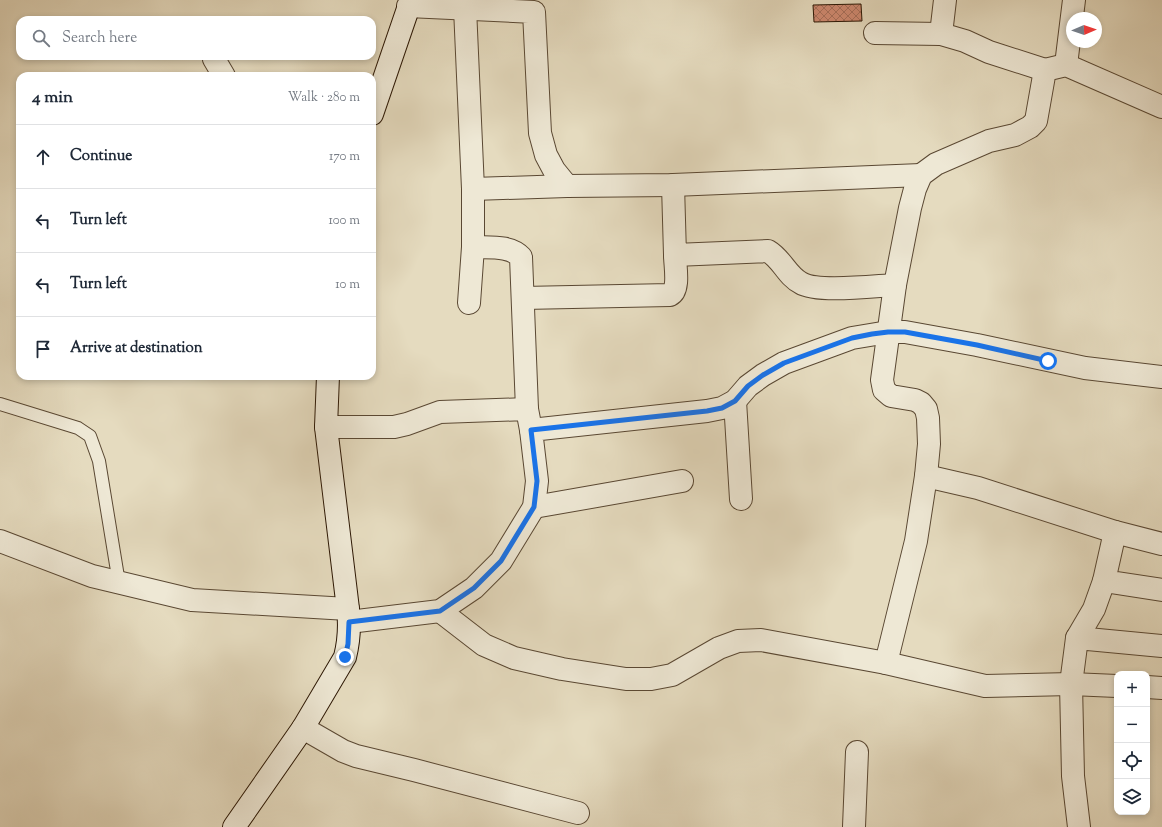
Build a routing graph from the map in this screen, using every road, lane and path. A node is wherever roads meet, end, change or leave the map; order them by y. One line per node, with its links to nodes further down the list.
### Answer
1 (945, 0): 7 (street)
2 (1074, 0): 8 (street)
3 (410, 3): 5 (street); 9 (street)
4 (534, 6): 5 (street); 13 (street)
5 (465, 8): 14 (street)
6 (875, 33): 7 (street)
7 (941, 34): 8 (street)
8 (1056, 67): 10 (street); 11 (street)
9 (376, 102)
10 (1162, 107)
11 (922, 175): 12 (street); 17 (street)
12 (674, 185): 13 (street); 16 (street)
13 (567, 186): 14 (street)
14 (473, 189): 15 (street)
15 (473, 247): 18 (street); 19 (street)
16 (675, 255): 17 (street); 18 (street)
17 (895, 285): 20 (street)
18 (523, 298): 25 (street)
19 (469, 303)
20 (888, 332): 21 (street); 23 (street); 27 (street)
21 (1162, 377)
22 (328, 380): 26 (street)
23 (735, 401): 25 (street); 29 (street)
24 (0, 404): 35 (lane)
25 (529, 420): 26 (street); 30 (street)
26 (326, 427): 38 (street)
27 (926, 476): 31 (street); 41 (street)
28 (682, 481): 30 (street)
29 (741, 499)
30 (534, 507): 37 (street)
31 (1115, 532): 33 (street); 34 (street)
32 (0, 541): 35 (street)
33 (1162, 544)
34 (1104, 581): 36 (street); 39 (street)
35 (119, 583): 38 (street)
36 (1162, 590)
37 (440, 611): 38 (street); 41 (street)
38 (349, 616): 46 (street)
39 (1077, 638): 40 (street); 42 (street)
40 (1162, 646)
41 (886, 663): 42 (street)
42 (1071, 684): 43 (street); 51 (street)
43 (1114, 686)
44 (1150, 687): 45 (street)
45 (1162, 688)
46 (303, 728): 48 (street); 49 (street)
47 (857, 752): 50 (street)
48 (578, 813)
49 (234, 827)
50 (854, 827)
51 (1079, 827)

